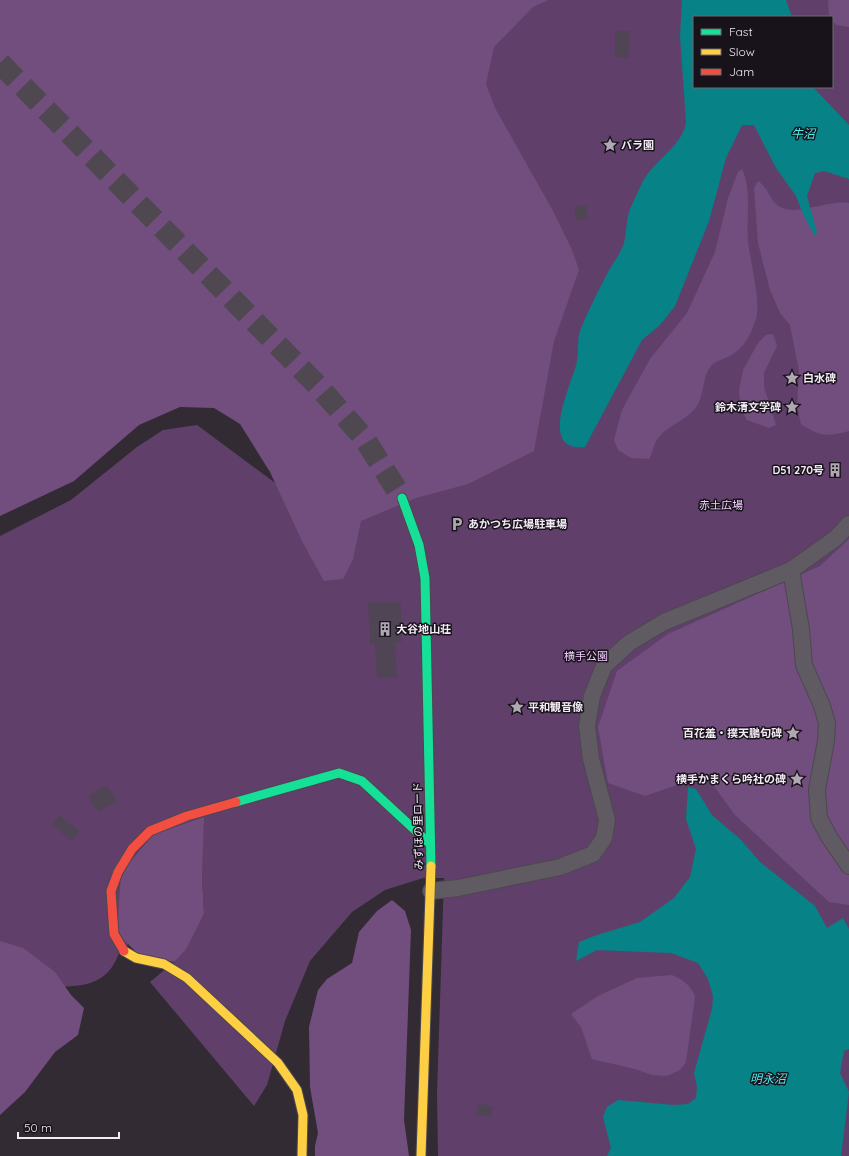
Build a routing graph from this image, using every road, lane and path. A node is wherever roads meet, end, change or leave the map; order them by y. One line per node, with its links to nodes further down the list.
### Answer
1 (402, 498): 4 (street, みずほの里ロード)
2 (849, 524): 3 (street)
3 (791, 570): 5 (street); 6 (street)
4 (430, 844): 6 (street, みずほの里ロード); 7 (street)
5 (849, 866)
6 (430, 892): 8 (street, みずほの里ロード)
7 (302, 1156)
8 (421, 1156)

